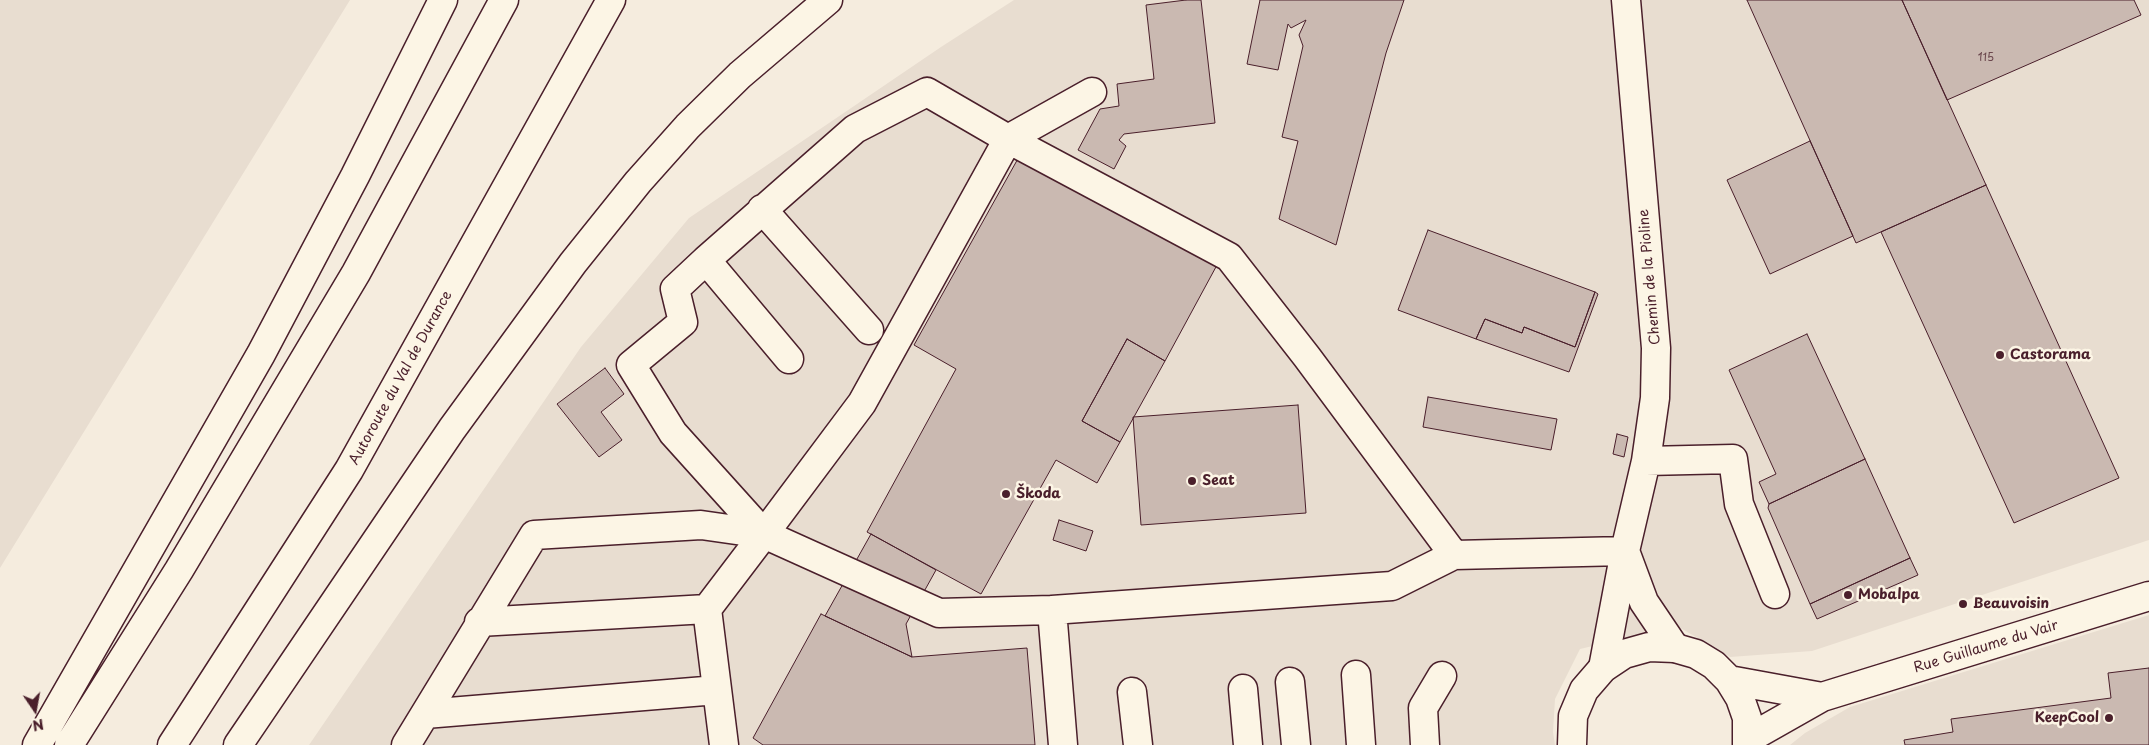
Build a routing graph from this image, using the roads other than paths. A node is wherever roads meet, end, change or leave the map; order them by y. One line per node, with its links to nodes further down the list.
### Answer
1 (443, 0): 33 (main road)
2 (504, 0): 34 (main road)
3 (611, 0): 35 (main road, Autoroute du Val de Durance)
4 (828, 0): 36 (main road)
5 (1626, 0): 12 (main road, Chemin de la Pioline)
6 (1092, 92): 7 (main road)
7 (1008, 139): 8 (main road); 13 (main road); 15 (main road)
8 (762, 209): 9 (main road); 10 (main road)
9 (706, 260): 11 (main road); 13 (main road)
10 (869, 330)
11 (789, 359)
12 (1646, 461): 14 (main road, Chemin de la Pioline); 16 (main road)
13 (764, 534): 18 (main road); 19 (main road); 20 (main road)
14 (1625, 551): 15 (main road); 21 (main road); 22 (main road, Chemin de la Pioline)
15 (1454, 555): 19 (main road)
16 (1775, 594)
17 (2149, 596): 30 (main road, Rue Guillaume du Vair)
18 (707, 609): 20 (main road); 28 (main road)
19 (1052, 610): 39 (main road)
20 (479, 622): 31 (main road)
21 (1675, 648): 22 (main road); 25 (main road)
22 (1603, 668): 45 (main road)
23 (1356, 675): 43 (main road)
24 (1442, 676): 44 (main road)
25 (1729, 680): 30 (main road, Rue Guillaume du Vair); 32 (main road)
26 (1290, 682): 42 (main road)
27 (1243, 689): 41 (main road)
28 (717, 690): 31 (main road); 38 (main road)
29 (1132, 692): 40 (main road)
30 (1822, 697): 32 (main road, Rue Guillaume du Vair)
31 (425, 714): 37 (main road)
32 (1748, 742)
33 (37, 745)
34 (69, 745)
35 (172, 745)
36 (238, 745)
37 (406, 745)
38 (724, 745)
39 (1064, 745)
40 (1138, 745)
41 (1248, 745)
42 (1296, 745)
43 (1361, 745)
44 (1425, 745)
45 (1572, 745)

